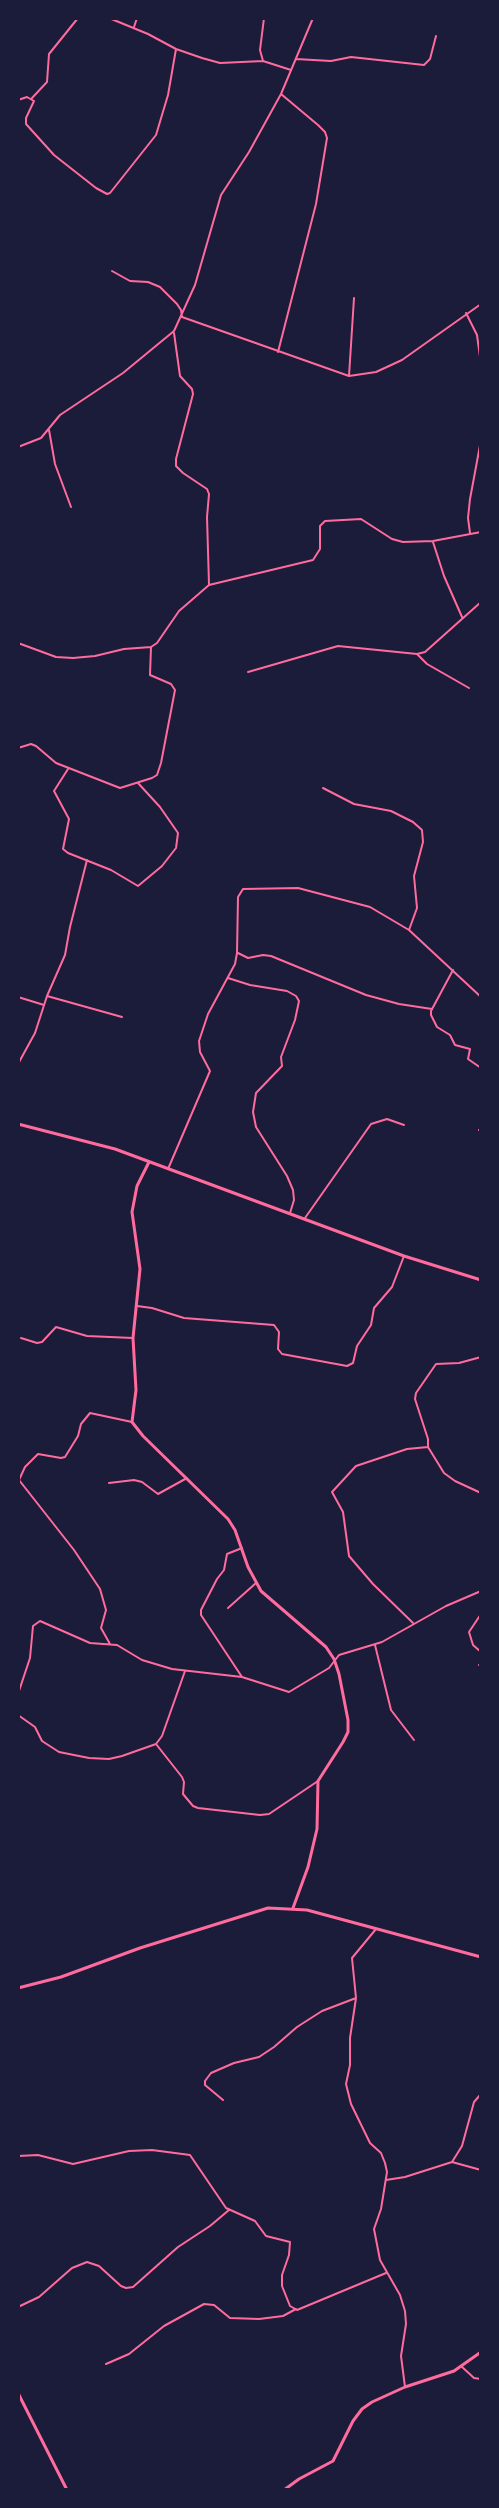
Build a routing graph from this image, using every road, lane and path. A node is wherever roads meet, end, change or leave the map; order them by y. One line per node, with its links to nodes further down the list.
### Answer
1 (78, 18): 13 (street)
2 (109, 18): 6 (street)
3 (137, 18): 6 (street)
4 (264, 18): 10 (street)
5 (313, 18): 9 (street)
6 (134, 27): 8 (street)
7 (436, 36): 9 (street)
8 (176, 49): 10 (street); 13 (street)
9 (296, 59): 11 (street)
10 (263, 61): 11 (street)
11 (291, 70): 12 (street)
12 (281, 94): 19 (street); 21 (street)
13 (32, 98): 14 (street)
14 (18, 100)
15 (112, 270): 19 (street)
16 (354, 298): 23 (street)
17 (481, 304): 18 (street)
18 (466, 314): 22 (street); 23 (street)
19 (182, 317): 20 (street); 21 (street)
20 (174, 331): 24 (street); 31 (street)
21 (278, 352): 23 (street)
22 (481, 364)
23 (349, 376)
24 (48, 429): 26 (street); 27 (street)
25 (481, 440): 29 (street)
26 (18, 447)
27 (71, 507)
28 (481, 532): 29 (street)
29 (470, 533): 30 (street)
30 (433, 541): 31 (street); 33 (street)
31 (209, 585): 35 (street)
32 (481, 602): 33 (street)
33 (462, 617): 36 (street)
34 (18, 643): 35 (street)
35 (151, 647): 41 (street)
36 (417, 654): 37 (street); 38 (street)
37 (248, 672)
38 (469, 688)
39 (18, 748): 40 (street)
40 (68, 769): 41 (street); 43 (street)
41 (138, 783): 43 (street)
42 (323, 788): 44 (street)
43 (87, 860): 48 (street)
44 (409, 930): 45 (street); 46 (street)
45 (237, 953): 47 (street); 52 (street)
46 (453, 970): 50 (street); 52 (street)
47 (228, 978): 59 (street); 60 (street)
48 (47, 996): 51 (street); 53 (street)
49 (18, 997): 51 (street)
50 (481, 997)
51 (44, 1005): 54 (street)
52 (432, 1009): 55 (street)
53 (122, 1017)
54 (18, 1064)
55 (481, 1068)
56 (18, 1124): 58 (street)
57 (404, 1125): 61 (street)
58 (149, 1162): 59 (street); 64 (street)
59 (168, 1169): 60 (street)
60 (290, 1214): 61 (street)
61 (304, 1219): 62 (street)
62 (404, 1256): 63 (street); 64 (street)
63 (481, 1280)
64 (137, 1306): 66 (street)
65 (21, 1338): 66 (street)
66 (133, 1338): 68 (street)
67 (481, 1357): 69 (street)
68 (132, 1422): 70 (street); 79 (street)
69 (428, 1447): 72 (street); 78 (street)
70 (187, 1478): 71 (street); 73 (street)
71 (109, 1483)
72 (481, 1493)
73 (242, 1548): 74 (street); 84 (street)
74 (256, 1584): 76 (street); 82 (street)
75 (481, 1591): 78 (street)
76 (228, 1608)
77 (481, 1614): 81 (street)
78 (414, 1623): 80 (street)
79 (110, 1644): 83 (street); 85 (street)
80 (375, 1645): 82 (street); 87 (street)
81 (481, 1652)
82 (334, 1659): 84 (street); 89 (street)
83 (185, 1671): 84 (street); 88 (street)
84 (242, 1677)
85 (18, 1694)
86 (18, 1715): 88 (street)
87 (414, 1740)
88 (156, 1744): 89 (street)
89 (318, 1781): 90 (street)
90 (293, 1908): 91 (street); 93 (street)
91 (376, 1929): 92 (street); 94 (street)
92 (481, 1957)
93 (18, 1988)
94 (356, 1998): 96 (street); 100 (street)
95 (481, 2094): 98 (street)
96 (223, 2100)
97 (18, 2156): 101 (street)
98 (452, 2162): 99 (street); 100 (street)
99 (481, 2170)
100 (386, 2180): 102 (street)
101 (230, 2210): 103 (street); 104 (street)
102 (386, 2273): 104 (street); 109 (street)
103 (18, 2307)
104 (296, 2309): 106 (street)
105 (481, 2352): 107 (street)
106 (106, 2364)
107 (461, 2366): 108 (street); 109 (street)
108 (481, 2379)
109 (405, 2387): 112 (street)
110 (18, 2393): 111 (street)
111 (67, 2490)
112 (284, 2490)

